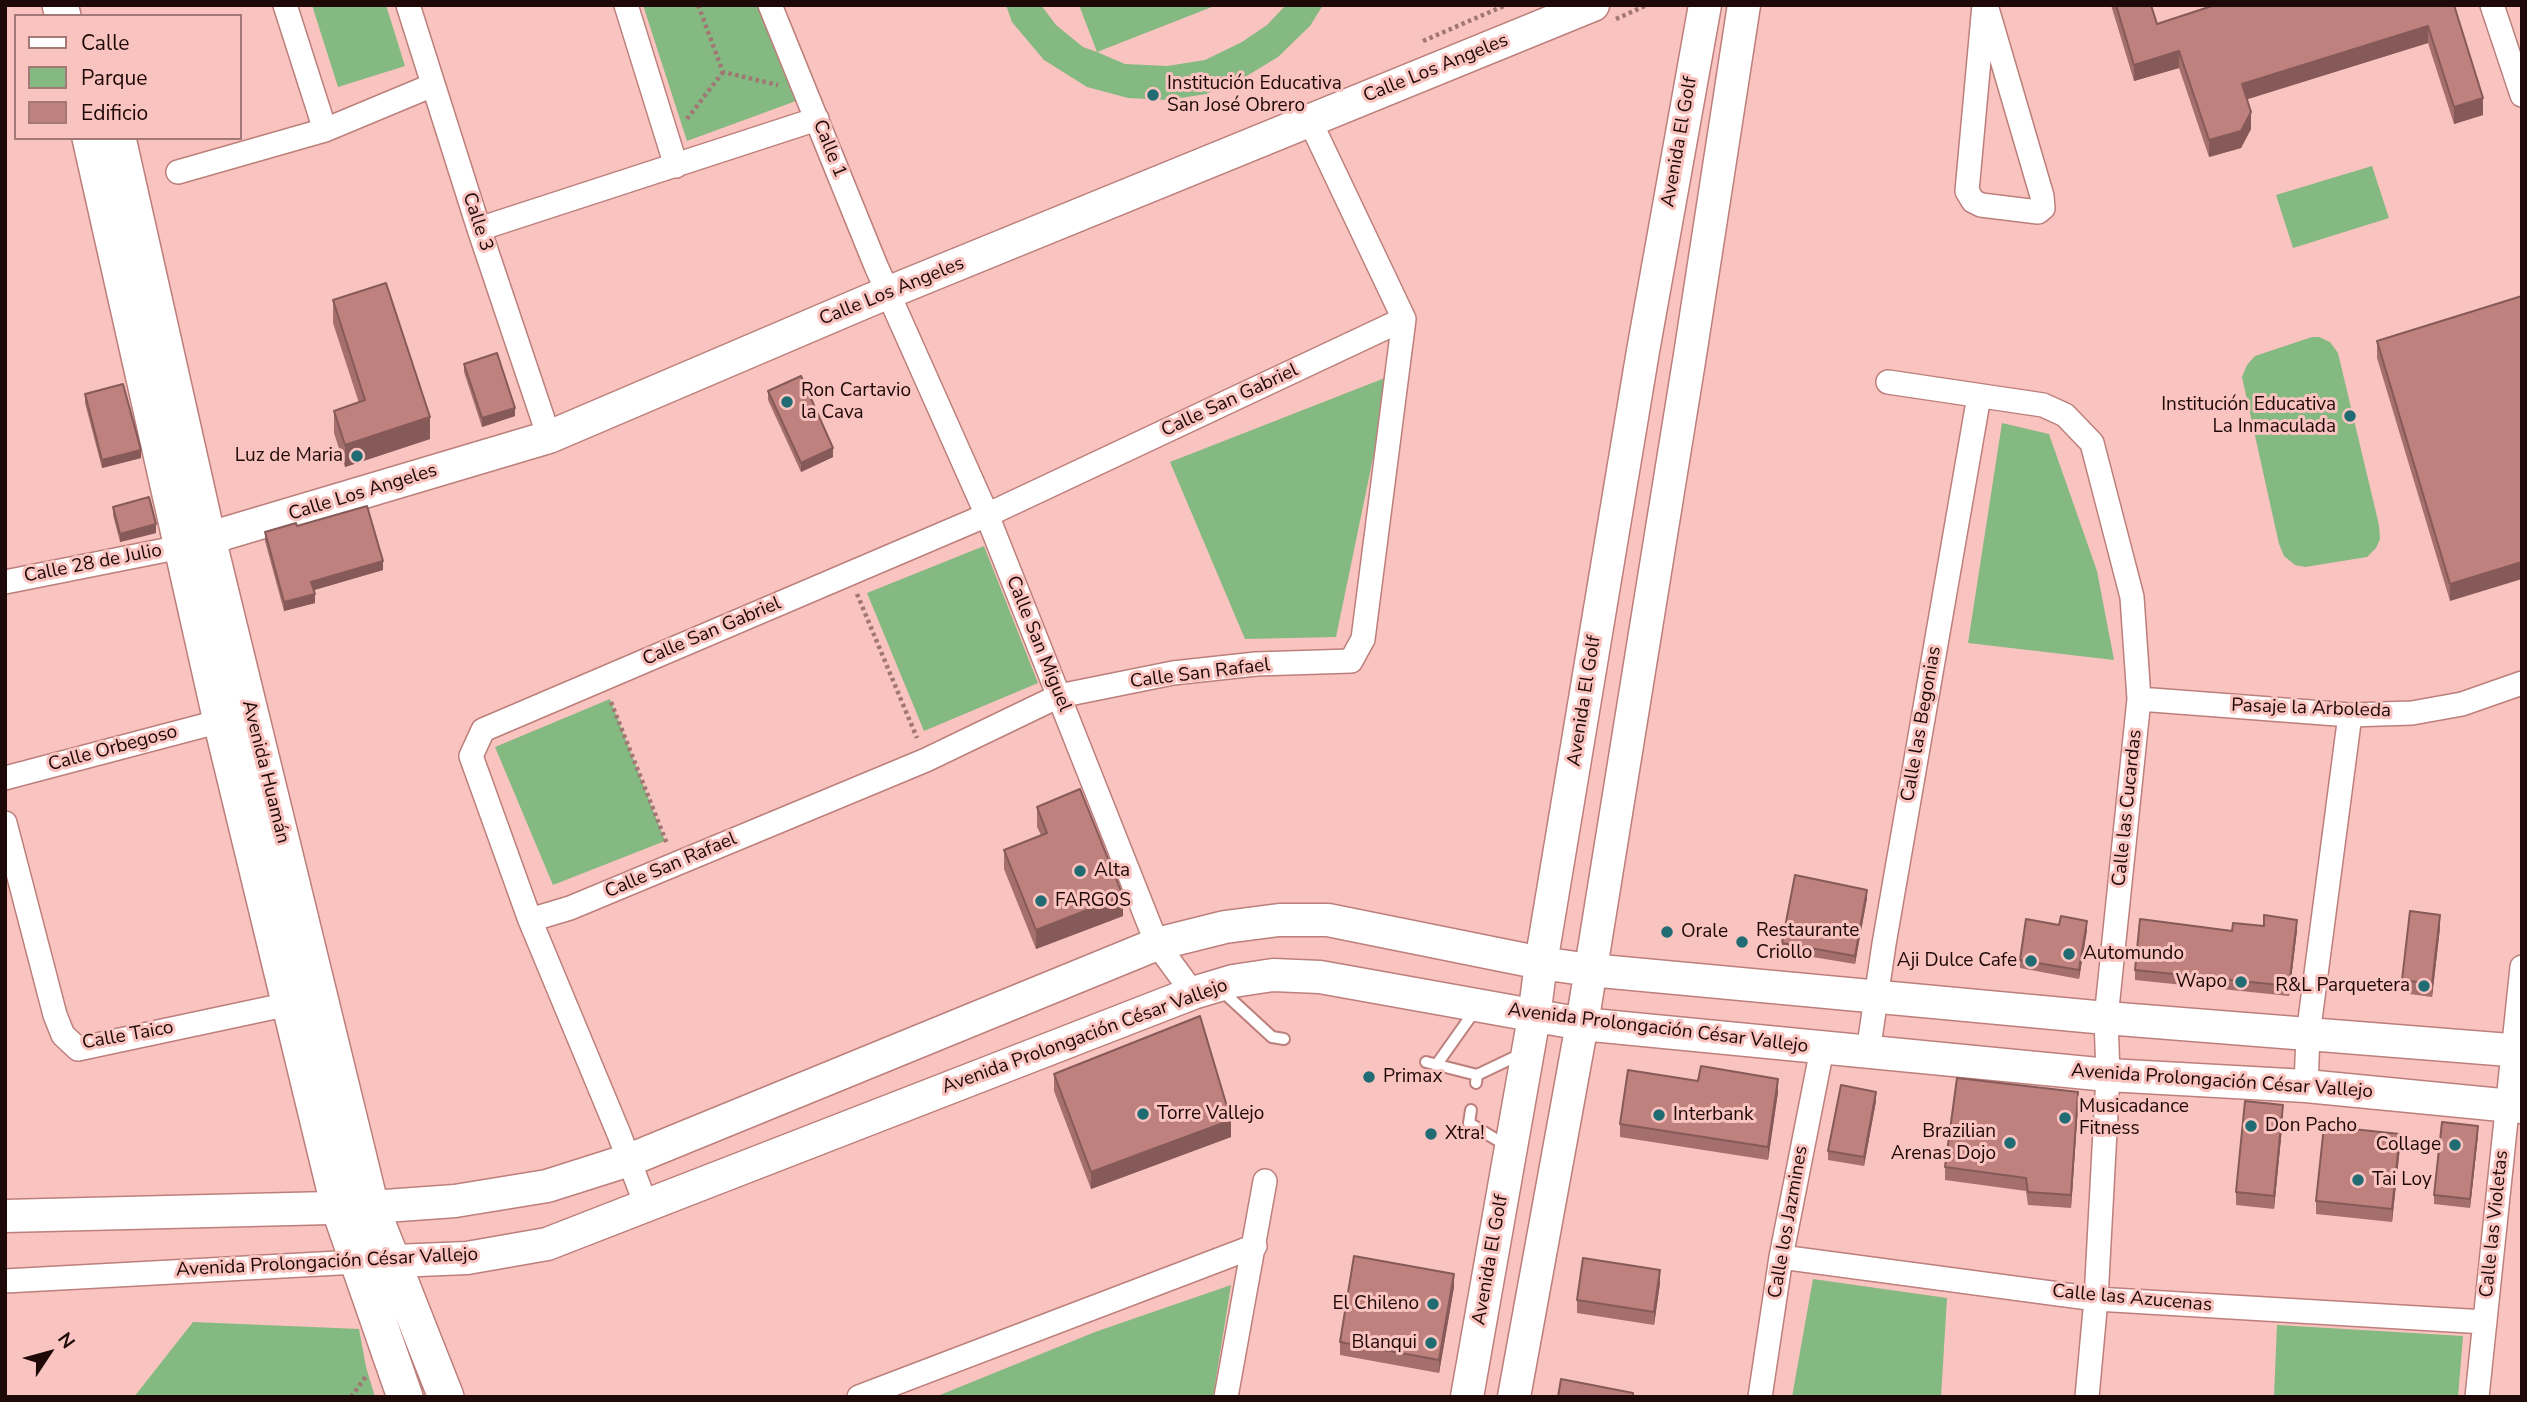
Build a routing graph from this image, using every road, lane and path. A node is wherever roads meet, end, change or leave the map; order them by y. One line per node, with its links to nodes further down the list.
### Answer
1 (285, 5): 18 (street)
2 (408, 5): 12 (street, Calle 3)
3 (626, 5): 21 (street)
4 (698, 5): 11 (path)
5 (770, 5): 16 (street, Calle 1)
6 (1592, 5): 17 (main road, Calle Los Angeles)
7 (1705, 5): 26 (main road, Avenida El Golf)
8 (1744, 5): 27 (main road)
9 (1985, 5): 9 (street)
10 (2493, 5): 14 (street)
11 (723, 72): 13 (path); 15 (path)
12 (433, 85): 18 (street); 23 (street, Calle 3)
13 (786, 86)
14 (2522, 94)
15 (680, 110)
16 (817, 119): 21 (street); 24 (street, Calle 1)
17 (1310, 121): 24 (main road, Calle Los Angeles); 25 (street)
18 (325, 130): 22 (street)
19 (91, 140): 32 (main road, Avenida Huamán)
20 (118, 140): 32 (main road, Avenida Huamán)
21 (676, 166): 23 (street)
22 (178, 172)
23 (478, 229): 30 (street, Calle 3)
24 (888, 292): 30 (main road, Calle Los Angeles); 31 (street, Calle San Miguel)
25 (1404, 319): 31 (street, Calle San Gabriel); 37 (street, Calle San Rafael)
26 (1643, 351): 27 (main road); 47 (main road, Avenida El Golf)
27 (1690, 355): 49 (main road)
28 (1888, 382): 29 (street, Calle las Cucardas)
29 (1979, 396): 38 (street, Calle las Cucardas); 51 (street, Calle las Begonias)
30 (549, 438): 32 (main road, Calle Los Angeles)
31 (988, 515): 33 (street, Calle San Gabriel); 37 (street, Calle San Miguel)
32 (195, 543): 34 (street, Calle 28 de Julio); 40 (main road, Avenida Huamán); 71 (main road, Avenida Huamán)
33 (848, 574): 35 (street, Calle San Gabriel); 41 (path)
34 (5, 582)
35 (602, 678): 44 (path); 45 (street, Calle San Gabriel)
36 (2522, 683): 39 (street, Pasaje la Arboleda)
37 (1059, 696): 41 (street, Calle San Rafael); 46 (street, Calle San Miguel)
38 (2139, 699): 39 (street, Pasaje la Arboleda); 55 (street, Calle las Cucardas)
39 (2350, 715): 57 (street)
40 (221, 721): 42 (street, Calle Orbegoso); 52 (main road, Avenida Huamán)
41 (926, 760): 44 (street, Calle San Rafael)
42 (5, 778)
43 (5, 823): 52 (street, Calle Taico)
44 (675, 864): 45 (street, Calle San Rafael)
45 (530, 920): 68 (street, Calle San Gabriel)
46 (1157, 944): 47 (main road); 50 (street, Calle San Miguel); 68 (main road)
47 (1541, 963): 49 (main road); 54 (main road, Avenida El Golf)
48 (2522, 967): 60 (street, Calle las Violetas)
49 (1590, 970): 51 (main road); 56 (main road)
50 (1205, 989): 53 (main road, Avenida Prolongación César Vallejo); 58 (lane); 70 (main road, Avenida Prolongación César Vallejo)
51 (1876, 996): 55 (main road); 62 (street, Calle las Begonias)
52 (289, 1004): 71 (main road, Avenida Huamán)
53 (1478, 1006): 54 (main road, Avenida Prolongación César Vallejo); 61 (lane)
54 (1534, 1017): 56 (main road, Avenida Prolongación César Vallejo); 61 (main road, Avenida El Golf)
55 (2106, 1018): 57 (main road); 63 (street, Calle las Cucardas)
56 (1581, 1024): 59 (main road, Avenida Prolongación César Vallejo); 85 (main road)
57 (2308, 1035): 60 (main road); 64 (street)
58 (1284, 1039)
59 (1822, 1049): 62 (main road, Avenida Prolongación César Vallejo); 74 (street, Calle los Jazmines)
60 (2517, 1050): 65 (street, Calle las Violetas)
61 (1528, 1051): 67 (main road, Avenida El Golf)
62 (1868, 1052): 63 (main road, Avenida Prolongación César Vallejo)
63 (2108, 1075): 64 (main road, Avenida Prolongación César Vallejo); 78 (street, Calle las Cucardas)
64 (2306, 1086): 65 (main road, Avenida Prolongación César Vallejo)
65 (2515, 1106): 79 (street, Calle las Violetas)
66 (1471, 1110): 67 (lane)
67 (1511, 1149): 84 (main road, Avenida El Golf)
68 (629, 1160): 70 (street, Calle San Gabriel); 71 (main road)
69 (1265, 1181): 73 (street)
70 (646, 1205): 75 (main road, Avenida Prolongación César Vallejo)
71 (355, 1207): 72 (main road); 75 (main road, Avenida Huamán); 76 (main road, Avenida Huamán)
72 (5, 1216)
73 (1255, 1247): 82 (street); 83 (street)
74 (1781, 1257): 78 (street, Calle las Azucenas); 86 (street, Calle los Jazmines)
75 (393, 1260): 76 (main road, Avenida Prolongación César Vallejo); 81 (main road, Avenida Huamán)
76 (357, 1262): 77 (street, Avenida Prolongación César Vallejo); 80 (main road, Avenida Huamán)
77 (5, 1281)
78 (2096, 1298): 79 (street, Calle las Azucenas); 87 (street, Calle las Cucardas)
79 (2486, 1322): 88 (street, Calle las Violetas)
80 (405, 1397)
81 (446, 1397)
82 (859, 1397)
83 (1226, 1397)
84 (1467, 1397)
85 (1514, 1397)
86 (1760, 1397)
87 (2087, 1397)
88 (2477, 1397)

